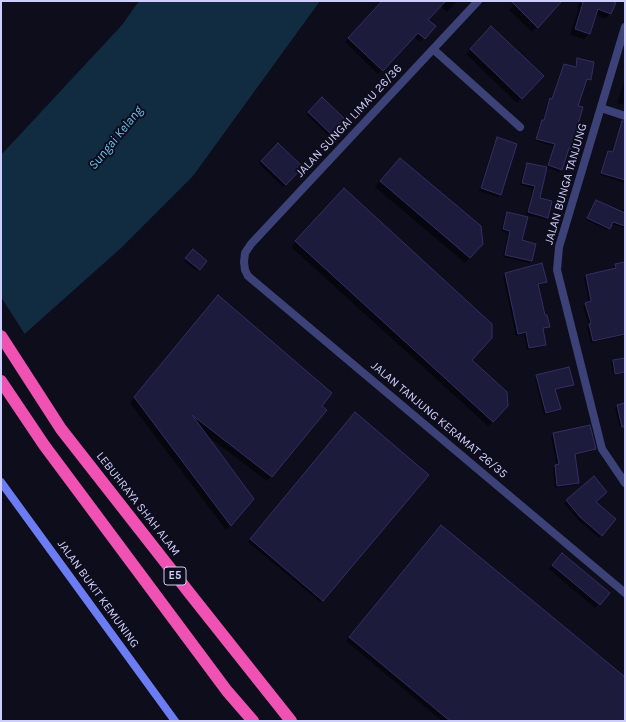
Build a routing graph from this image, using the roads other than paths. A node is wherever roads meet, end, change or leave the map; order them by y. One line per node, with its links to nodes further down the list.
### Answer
1 (478, 1): 3 (street, JALAN SUNGAI LIMAU 26/36)
2 (625, 27): 4 (street, JALAN BUNGA TANJUNG)
3 (433, 49): 6 (street); 7 (street, JALAN SUNGAI LIMAU 26/36)
4 (601, 108): 5 (street); 10 (street, JALAN BUNGA TANJUNG)
5 (625, 116)
6 (520, 127)
7 (244, 262): 12 (street, JALAN TANJUNG KERAMAT 26/35)
8 (1, 336): 15 (highway, LEBUHRAYA SHAH ALAM / E5)
9 (1, 381): 14 (highway, E5)
10 (625, 483)
11 (2, 484): 13 (main road, JALAN BUKIT KEMUNING)
12 (625, 593)
13 (175, 721)
14 (254, 721)
15 (291, 721)

